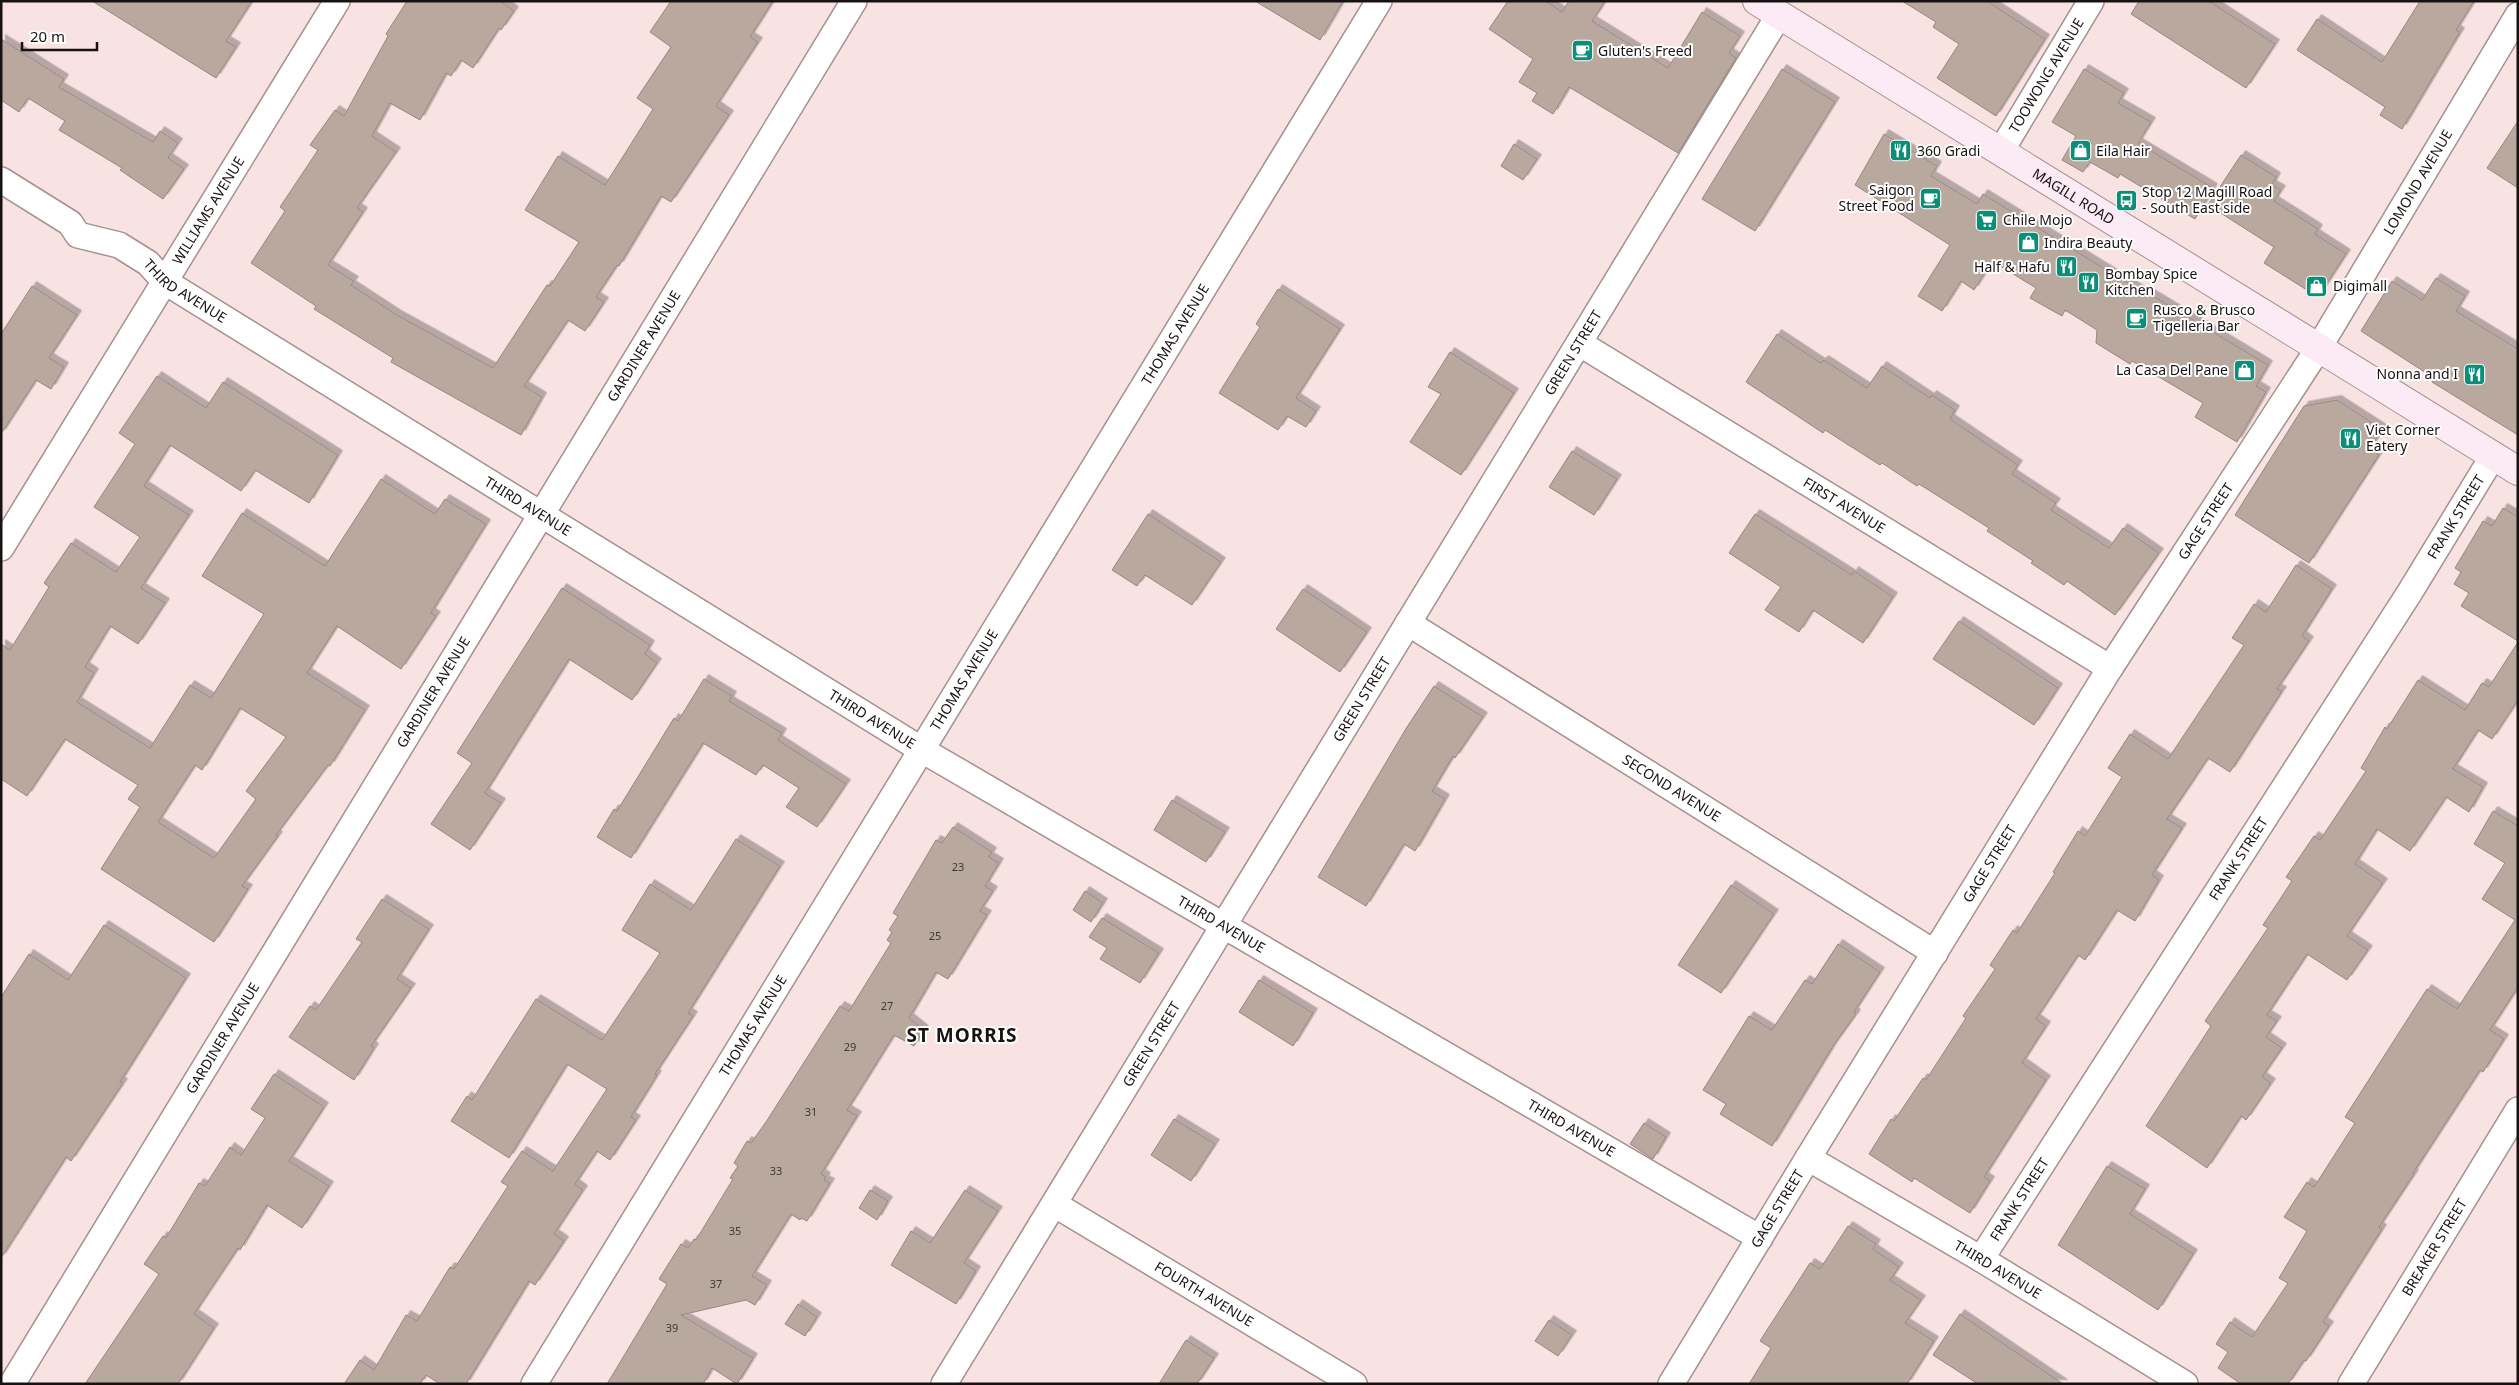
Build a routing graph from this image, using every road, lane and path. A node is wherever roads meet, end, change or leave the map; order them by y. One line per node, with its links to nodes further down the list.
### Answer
1 (337, 1): 9 (street, WILLIAMS AVENUE)
2 (854, 1): 14 (street, GARDINER AVENUE)
3 (1379, 1): 18 (street, THOMAS AVENUE)
4 (2091, 1): 7 (street, TOOWONG AVENUE)
5 (1768, 8): 7 (main road, MAGILL ROAD); 10 (street, GREEN STREET)
6 (2518, 16): 11 (street, LOMOND AVENUE)
7 (2001, 151): 11 (main road, MAGILL ROAD)
8 (1, 180): 9 (street, THIRD AVENUE)
9 (165, 282): 14 (street, THIRD AVENUE); 15 (street, WILLIAMS AVENUE)
10 (1579, 343): 16 (street, GREEN STREET); 17 (street, FIRST AVENUE)
11 (2318, 349): 12 (main road, MAGILL ROAD); 17 (street, GAGE STREET)
12 (2493, 456): 13 (main road, MAGILL ROAD); 25 (street, FRANK STREET)
13 (2518, 471)
14 (541, 515): 18 (street, THIRD AVENUE); 26 (street, GARDINER AVENUE)
15 (1, 548)
16 (1408, 623): 19 (street, GREEN STREET); 20 (street, SECOND AVENUE)
17 (2110, 668): 20 (street, GAGE STREET)
18 (922, 750): 19 (street, THIRD AVENUE); 27 (street, THOMAS AVENUE)
19 (1224, 924): 23 (street, GREEN STREET); 24 (street, THIRD AVENUE)
20 (1935, 953): 22 (street, GAGE STREET)
21 (2518, 1110): 32 (street, BREAKER STREET)
22 (1808, 1158): 24 (street, GAGE STREET); 25 (street, THIRD AVENUE)
23 (1054, 1204): 28 (street, GREEN STREET); 29 (street, FOURTH AVENUE)
24 (1760, 1238): 30 (street, GAGE STREET)
25 (1981, 1259): 31 (street, THIRD AVENUE)
26 (12, 1384)
27 (534, 1384)
28 (944, 1384)
29 (1354, 1384)
30 (1671, 1384)
31 (2185, 1384)
32 (2351, 1384)

